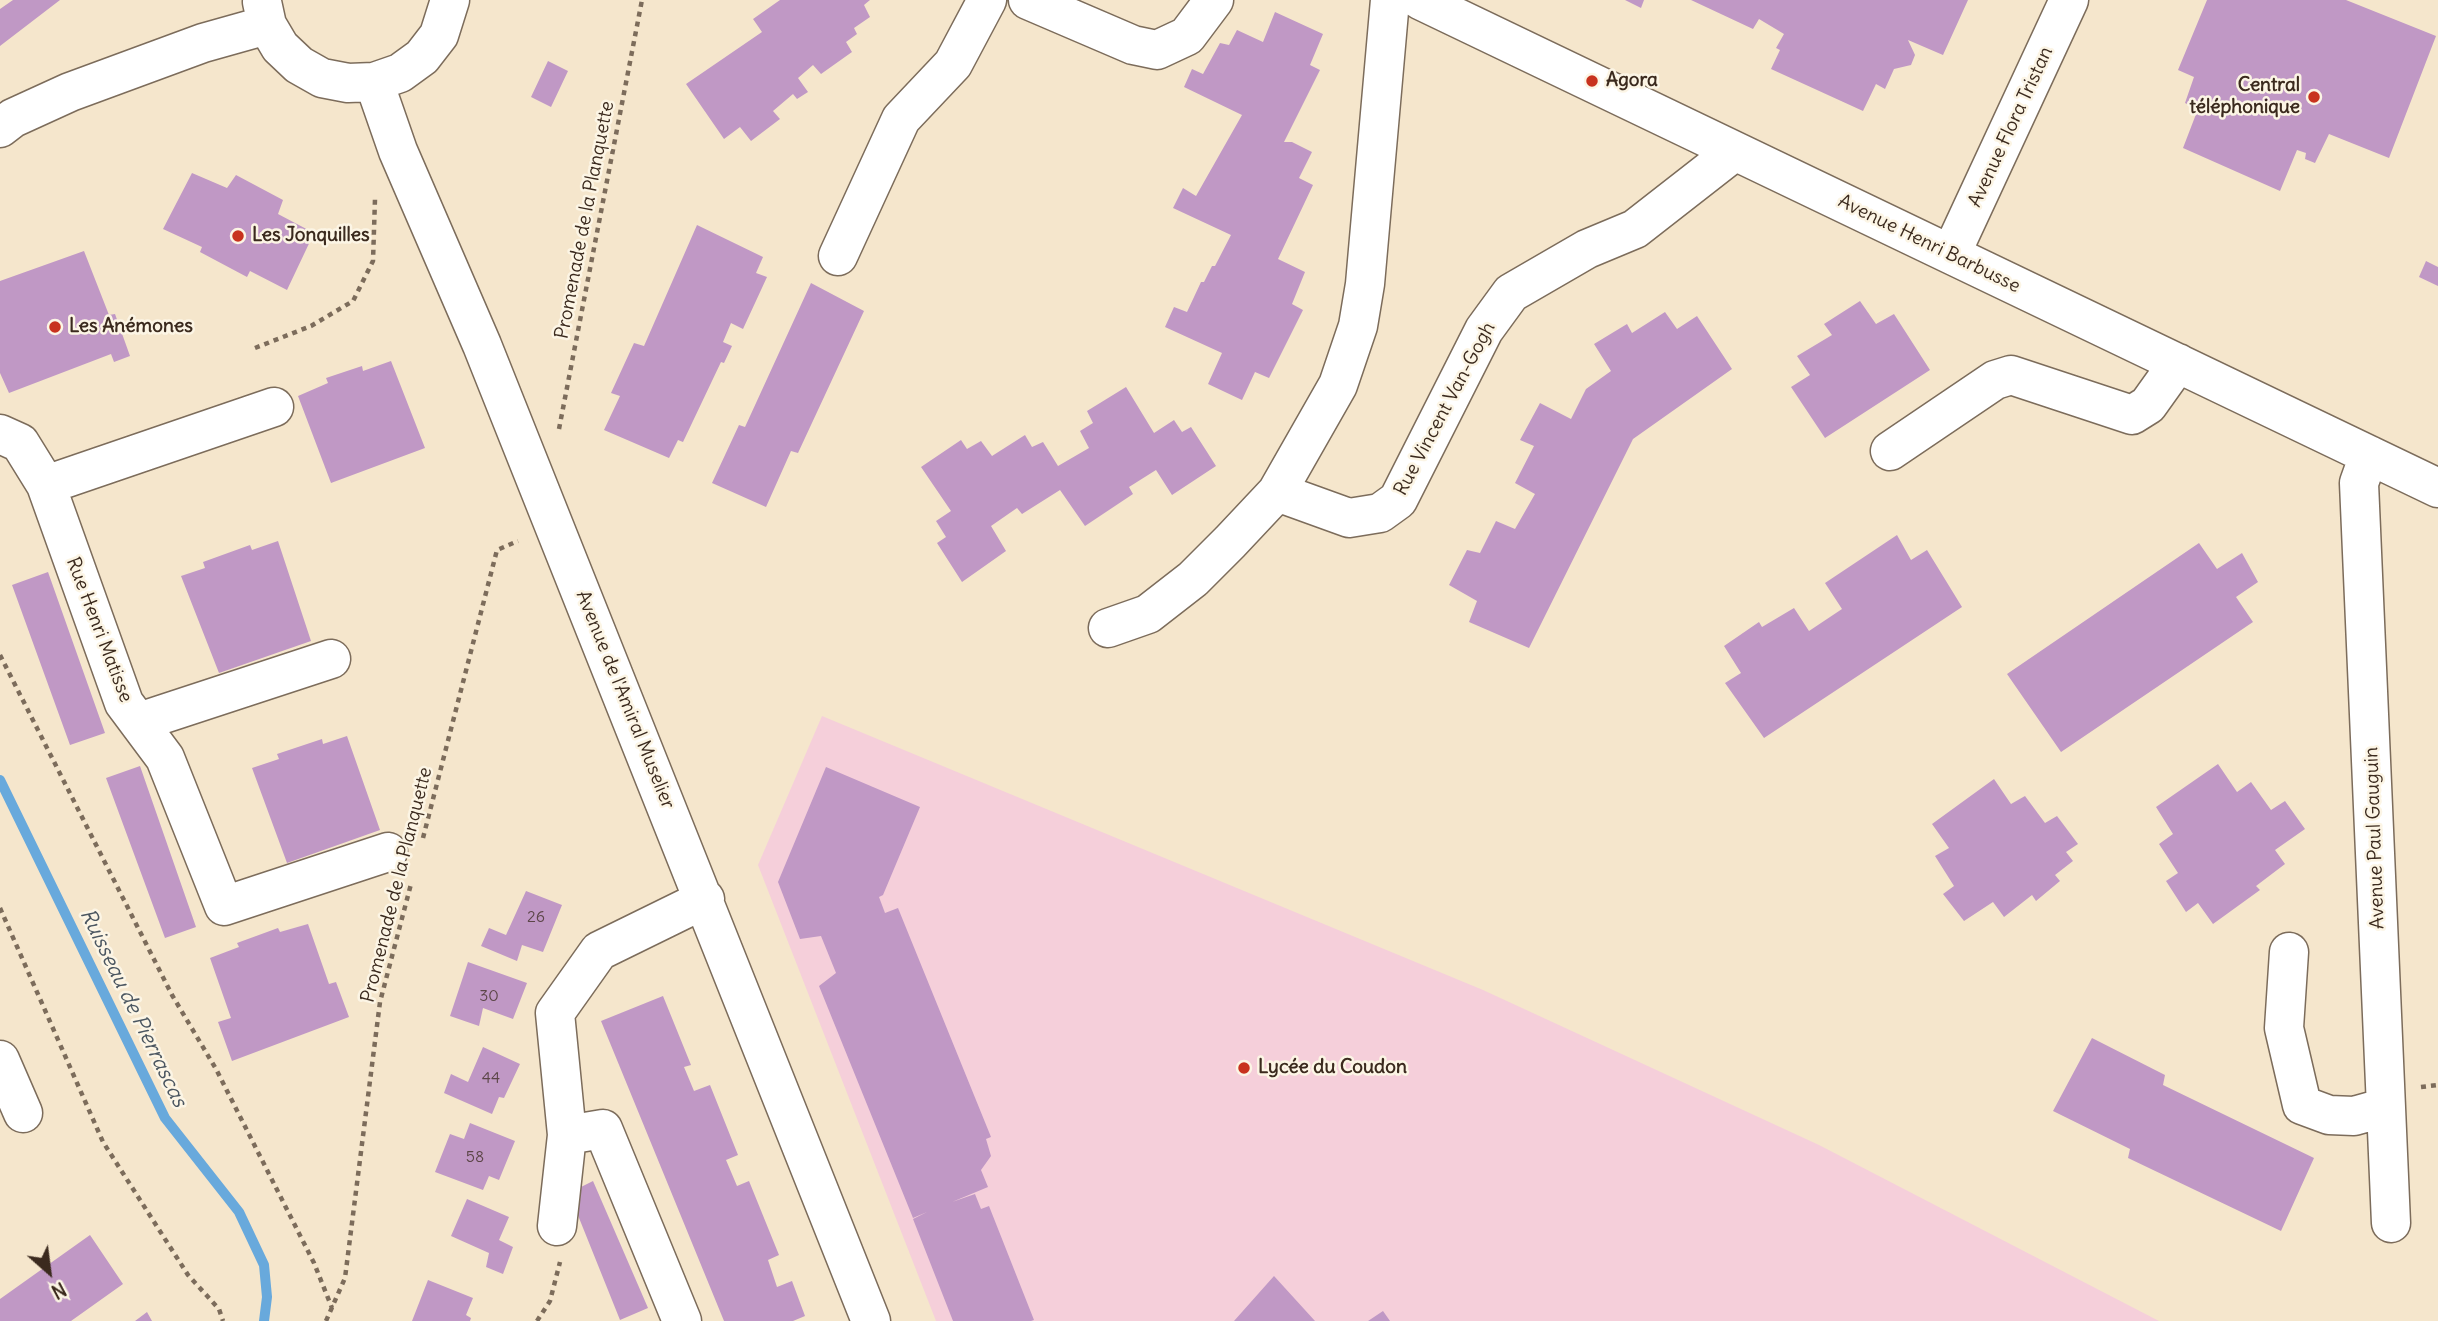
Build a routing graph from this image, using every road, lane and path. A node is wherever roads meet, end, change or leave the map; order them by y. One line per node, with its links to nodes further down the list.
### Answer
1 (642, 0): 20 (path, Promenade de la Planquette)
2 (987, 0): 16 (street)
3 (1028, 0): 4 (street)
4 (1214, 0)
5 (1390, 0): 26 (street)
6 (1420, 0): 9 (street, Avenue Henri Barbusse)
7 (2069, 0): 15 (street, Avenue Flora Tristan)
8 (453, 3): 11 (street)
9 (1472, 10): 14 (street, Avenue Henri Barbusse)
10 (264, 12): 11 (street); 12 (street)
11 (374, 82): 13 (street, Avenue de l'Amiral Muselier)
12 (0, 128)
13 (398, 151): 17 (path); 27 (street, Avenue de l'Amiral Muselier)
14 (1735, 151): 15 (street, Avenue Henri Barbusse); 26 (street, Rue Vincent Van-Gogh)
15 (1951, 254): 18 (street, Avenue Henri Barbusse)
16 (838, 256)
17 (255, 348)
18 (2178, 363): 22 (street); 23 (street, Avenue Henri Barbusse)
19 (274, 407): 24 (street)
20 (558, 431)
21 (0, 434): 24 (street, Rue Henri Matisse)
22 (1890, 451)
23 (2369, 455): 25 (street, Avenue Henri Barbusse); 37 (street, Avenue Paul Gauguin)
24 (46, 485): 31 (street, Rue Henri Matisse)
25 (2438, 488)
26 (1277, 492): 28 (street)
27 (555, 527): 32 (path, Promenade de la Planquette); 33 (street, Avenue de l'Amiral Muselier)
28 (1108, 628)
29 (0, 655): 42 (path)
30 (331, 659): 31 (street)
31 (139, 722): 32 (street, Rue Henri Matisse)
32 (407, 857): 42 (path, Promenade de la Planquette)
33 (705, 899): 39 (street); 47 (street, Avenue de l'Amiral Muselier)
34 (0, 908): 43 (path)
35 (2289, 952): 37 (street)
36 (0, 1060): 38 (street)
37 (2386, 1107): 40 (street, Avenue Paul Gauguin)
38 (23, 1113)
39 (567, 1135): 41 (street); 46 (street)
40 (2391, 1223)
41 (557, 1226): 45 (path)
42 (332, 1308): 44 (path, Promenade de la Planquette)
43 (223, 1321)
44 (326, 1321)
45 (537, 1321)
46 (682, 1321)
47 (871, 1321)

